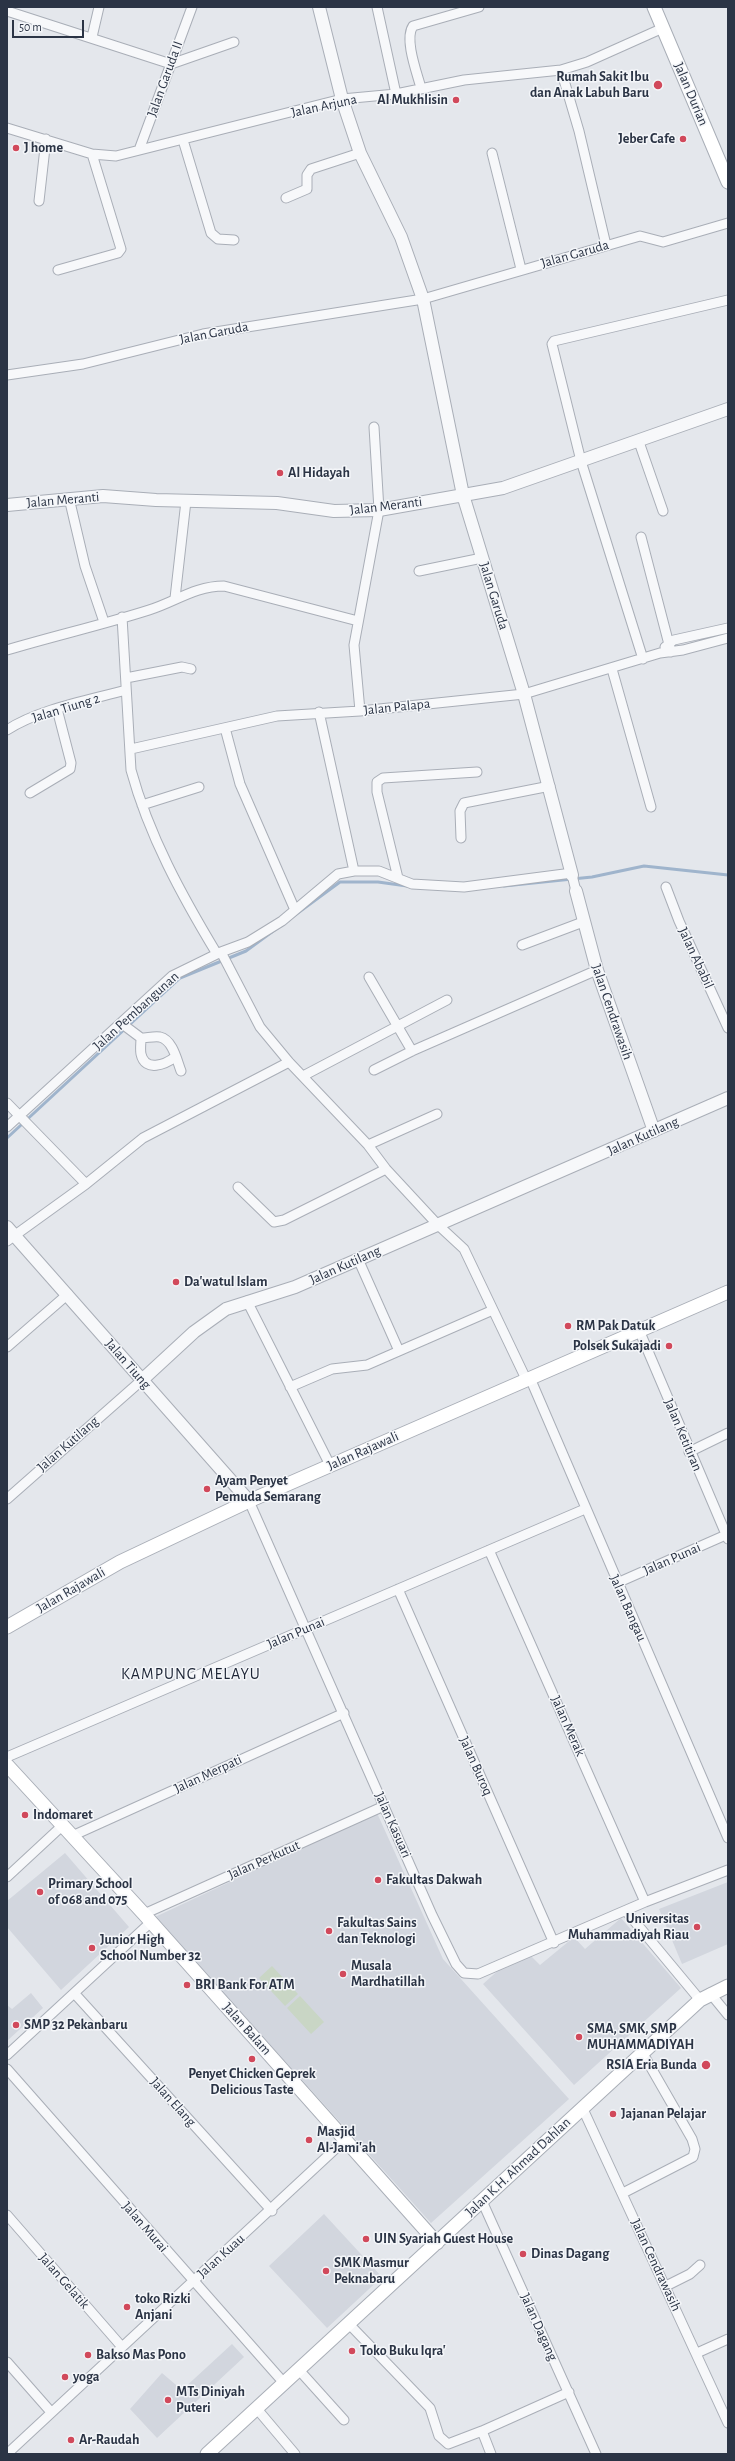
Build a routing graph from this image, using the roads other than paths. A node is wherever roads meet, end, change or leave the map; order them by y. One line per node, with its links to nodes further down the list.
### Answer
1 (99, 7): 9 (street)
2 (192, 7): 11 (street, Jalan Garuda II)
3 (319, 7): 15 (street, Jalan Garuda)
4 (377, 7): 14 (street)
5 (479, 7): 13 (street)
6 (654, 7): 8 (main road, Jalan Durian)
7 (7, 11): 9 (street)
8 (663, 28): 12 (street, Jalan Arjuna); 23 (main road, Jalan Durian)
9 (92, 37): 11 (street)
10 (234, 42): 11 (street)
11 (171, 64): 19 (street, Jalan Garuda II)
12 (561, 70): 13 (street, Jalan Arjuna); 28 (street)
13 (421, 88): 14 (street, Jalan Arjuna)
14 (396, 94): 15 (street, Jalan Arjuna)
15 (342, 99): 18 (street, Jalan Arjuna); 20 (street, Jalan Garuda)
16 (7, 128): 17 (street, Jalan Arjuna)
17 (46, 139): 22 (street, Jalan Arjuna); 25 (street)
18 (183, 140): 19 (street, Jalan Arjuna); 27 (street)
19 (139, 150): 22 (street, Jalan Arjuna)
20 (360, 153): 24 (street); 31 (street, Jalan Garuda)
21 (492, 153): 29 (street)
22 (92, 154): 30 (street)
23 (727, 174)
24 (286, 198)
25 (39, 201)
26 (728, 223): 28 (street, Jalan Garuda)
27 (234, 240)
28 (606, 245): 29 (street, Jalan Garuda)
29 (521, 269): 31 (street, Jalan Garuda)
30 (58, 270)
31 (423, 299): 33 (street, Jalan Garuda); 38 (street, Jalan Garuda)
32 (728, 300): 37 (street)
33 (7, 375)
34 (728, 410): 36 (street, Jalan Meranti)
35 (374, 427): 42 (street)
36 (639, 442): 37 (street, Jalan Meranti); 43 (street)
37 (581, 461): 38 (street, Jalan Meranti); 55 (street)
38 (463, 495): 42 (street, Jalan Meranti); 45 (street, Jalan Garuda)
39 (69, 498): 40 (street, Jalan Meranti); 41 (street, Jalan Meranti); 50 (street)
40 (186, 501): 42 (street, Jalan Meranti); 47 (street)
41 (7, 505)
42 (379, 510): 49 (street)
43 (663, 511)
44 (641, 537): 53 (street)
45 (482, 558): 46 (street); 60 (street, Jalan Garuda)
46 (419, 571)
47 (175, 598): 48 (street); 49 (street)
48 (122, 616): 50 (street); 58 (street, Jalan Bangau)
49 (358, 621): 62 (street)
50 (104, 622): 54 (street)
51 (728, 628): 53 (street, Jalan Palapa)
52 (728, 638): 53 (street, Jalan Palapa)
53 (670, 648): 55 (street, Jalan Palapa)
54 (7, 650)
55 (643, 659): 57 (street, Jalan Palapa)
56 (191, 669): 58 (street)
57 (612, 669): 60 (street, Jalan Palapa); 72 (street)
58 (126, 678): 59 (street, Jalan Bangau)
59 (126, 690): 61 (street, Jalan Tiung 2); 66 (street, Jalan Bangau)
60 (524, 694): 62 (street, Jalan Palapa); 68 (street, Jalan Garuda)
61 (57, 710): 65 (street, Jalan Tiung 2); 70 (street)
62 (360, 711): 63 (street, Jalan Palapa)
63 (319, 712): 64 (street, Jalan Palapa); 74 (street)
64 (225, 728): 66 (street, Jalan Palapa); 79 (street)
65 (7, 730)
66 (131, 749): 71 (street, Jalan Bangau)
67 (477, 772): 76 (street)
68 (550, 786): 73 (street); 75 (street, Jalan Garuda)
69 (199, 787): 71 (street)
70 (30, 793)
71 (142, 806): 82 (street, Jalan Bangau)
72 (651, 808)
73 (461, 838)
74 (354, 871): 76 (street, Jalan Pembangunan); 79 (street, Jalan Pembangunan)
75 (572, 874): 76 (street, Jalan Pembangunan); 78 (street, Jalan Garuda)
76 (398, 878)
77 (666, 888): 88 (street, Jalan Ababil)
78 (576, 891): 80 (street, Jalan Cendrawasih)
79 (295, 910): 82 (street, Jalan Pembangunan)
80 (583, 922): 81 (street); 83 (street, Jalan Cendrawasih)
81 (522, 944)
82 (220, 954): 86 (street, Jalan Pembangunan); 92 (street, Jalan Bangau)
83 (598, 970): 90 (street); 101 (street, Jalan Cendrawasih)
84 (369, 977): 87 (street)
85 (447, 1000): 87 (street)
86 (123, 1024): 89 (street); 99 (street, Jalan Pembangunan)
87 (398, 1026): 90 (street); 95 (street)
88 (728, 1028)
89 (137, 1036): 91 (street); 91 (street)
90 (412, 1050): 93 (street)
91 (176, 1057): 94 (street)
92 (289, 1062): 95 (street, Jalan Bangau); 104 (street)
93 (374, 1070)
94 (181, 1071)
95 (303, 1076): 102 (street, Jalan Bangau)
96 (728, 1098): 101 (street, Jalan Kutilang)
97 (7, 1103): 99 (street)
98 (436, 1114): 102 (street)
99 (20, 1119): 100 (street, Jalan Pembangunan); 104 (street)
100 (7, 1127)
101 (654, 1131): 106 (street, Jalan Kutilang)
102 (368, 1144): 103 (street, Jalan Bangau)
103 (386, 1169): 105 (street); 106 (street, Jalan Bangau)
104 (86, 1184): 107 (street)
105 (238, 1187)
106 (437, 1224): 108 (street, Jalan Kutilang); 112 (street, Jalan Bangau)
107 (9, 1234): 110 (street, Jalan Tiung)
108 (358, 1259): 111 (street, Jalan Kutilang); 115 (street)
109 (728, 1292): 113 (main road, Jalan Rajawali)
110 (68, 1294): 114 (street); 117 (street, Jalan Tiung)
111 (247, 1301): 117 (street, Jalan Kutilang); 118 (street)
112 (493, 1310): 115 (street); 116 (street, Jalan Bangau)
113 (639, 1330): 116 (main road, Jalan Rajawali); 120 (street, Jalan Ketitiran)
114 (7, 1348)
115 (399, 1351): 118 (street)
116 (528, 1379): 121 (main road, Jalan Rajawali); 124 (street, Jalan Bangau)
117 (142, 1380): 122 (street, Jalan Kutilang); 123 (street, Jalan Tiung)
118 (290, 1387): 121 (street)
119 (728, 1434): 120 (street)
120 (689, 1452): 125 (street, Jalan Ketitiran)
121 (330, 1465): 123 (main road, Jalan Rajawali)
122 (7, 1499)
123 (249, 1501): 129 (main road, Jalan Rajawali); 130 (street, Jalan Kasuari)
124 (585, 1509): 126 (street, Jalan Punai); 127 (street, Jalan Bangau)
125 (727, 1536): 127 (street, Jalan Punai)
126 (489, 1550): 128 (street, Jalan Punai); 140 (street, Jalan Merak)
127 (617, 1583): 137 (street, Jalan Bangau)
128 (398, 1589): 130 (street, Jalan Punai); 143 (street, Jalan Buroq)
129 (7, 1627)
130 (305, 1629): 131 (street, Jalan Kasuari); 132 (street, Jalan Punai)
131 (344, 1713): 134 (street, Jalan Kasuari); 136 (street, Jalan Merpati)
132 (7, 1757)
133 (7, 1765): 135 (main road, Jalan Balam)
134 (384, 1806): 142 (street, Jalan Perkutut); 143 (street, Jalan Kasuari)
135 (62, 1826): 136 (main road, Jalan Balam); 139 (street)
136 (72, 1836): 142 (main road, Jalan Balam)
137 (728, 1838)
138 (728, 1870): 140 (street, Jalan Kasuari)
139 (7, 1877)
140 (645, 1902): 141 (street, Jalan Kasuari)
141 (626, 1912): 143 (street, Jalan Kasuari); 146 (street)
142 (148, 1918): 145 (street, Jalan Perkutut); 152 (main road, Jalan Balam)
143 (554, 1943)
144 (728, 1986): 146 (main road, Jalan K.H. Ahmad Dahlan)
145 (75, 1994): 149 (street, Jalan Perkutut); 155 (street, Jalan Elang)
146 (705, 1996): 147 (street); 148 (main road, Jalan K.H. Ahmad Dahlan)
147 (728, 2015)
148 (642, 2052): 151 (main road, Jalan K.H. Ahmad Dahlan); 153 (street)
149 (7, 2055)
150 (7, 2070): 159 (street, Jalan Murai)
151 (582, 2107): 153 (street, Jalan Cendrawasih); 154 (main road, Jalan K.H. Ahmad Dahlan)
152 (346, 2139): 155 (street, Jalan Kuau); 157 (main road, Jalan Balam)
153 (623, 2193): 160 (street, Jalan Cendrawasih)
154 (482, 2201): 157 (main road, Jalan K.H. Ahmad Dahlan); 168 (street, Jalan Dagang)
155 (272, 2211): 159 (street, Jalan Kuau)
156 (7, 2215): 163 (street, Jalan Gelatik)
157 (437, 2243): 161 (main road, Jalan K.H. Ahmad Dahlan)
158 (700, 2265): 160 (street)
159 (193, 2281): 163 (street, Jalan Kuau); 167 (street, Jalan Murai)
160 (666, 2286): 164 (street, Jalan Cendrawasih)
161 (349, 2324): 166 (main road, Jalan K.H. Ahmad Dahlan); 173 (street)
162 (728, 2339): 164 (street)
163 (122, 2347): 170 (street, Jalan Kuau)
164 (697, 2353): 171 (street, Jalan Cendrawasih)
165 (7, 2362): 170 (street)
166 (299, 2370): 167 (main road, Jalan K.H. Ahmad Dahlan); 172 (street)
167 (284, 2383): 169 (main road, Jalan K.H. Ahmad Dahlan)
168 (569, 2392): 173 (street); 178 (street, Jalan Dagang)
169 (257, 2409): 175 (main road, Jalan K.H. Ahmad Dahlan); 176 (street)
170 (51, 2412): 174 (street, Jalan Kuau)
171 (727, 2417)
172 (344, 2420)
173 (482, 2431): 177 (street)
174 (7, 2454)
175 (207, 2454)
176 (295, 2454)
177 (491, 2454)
178 (596, 2454)

